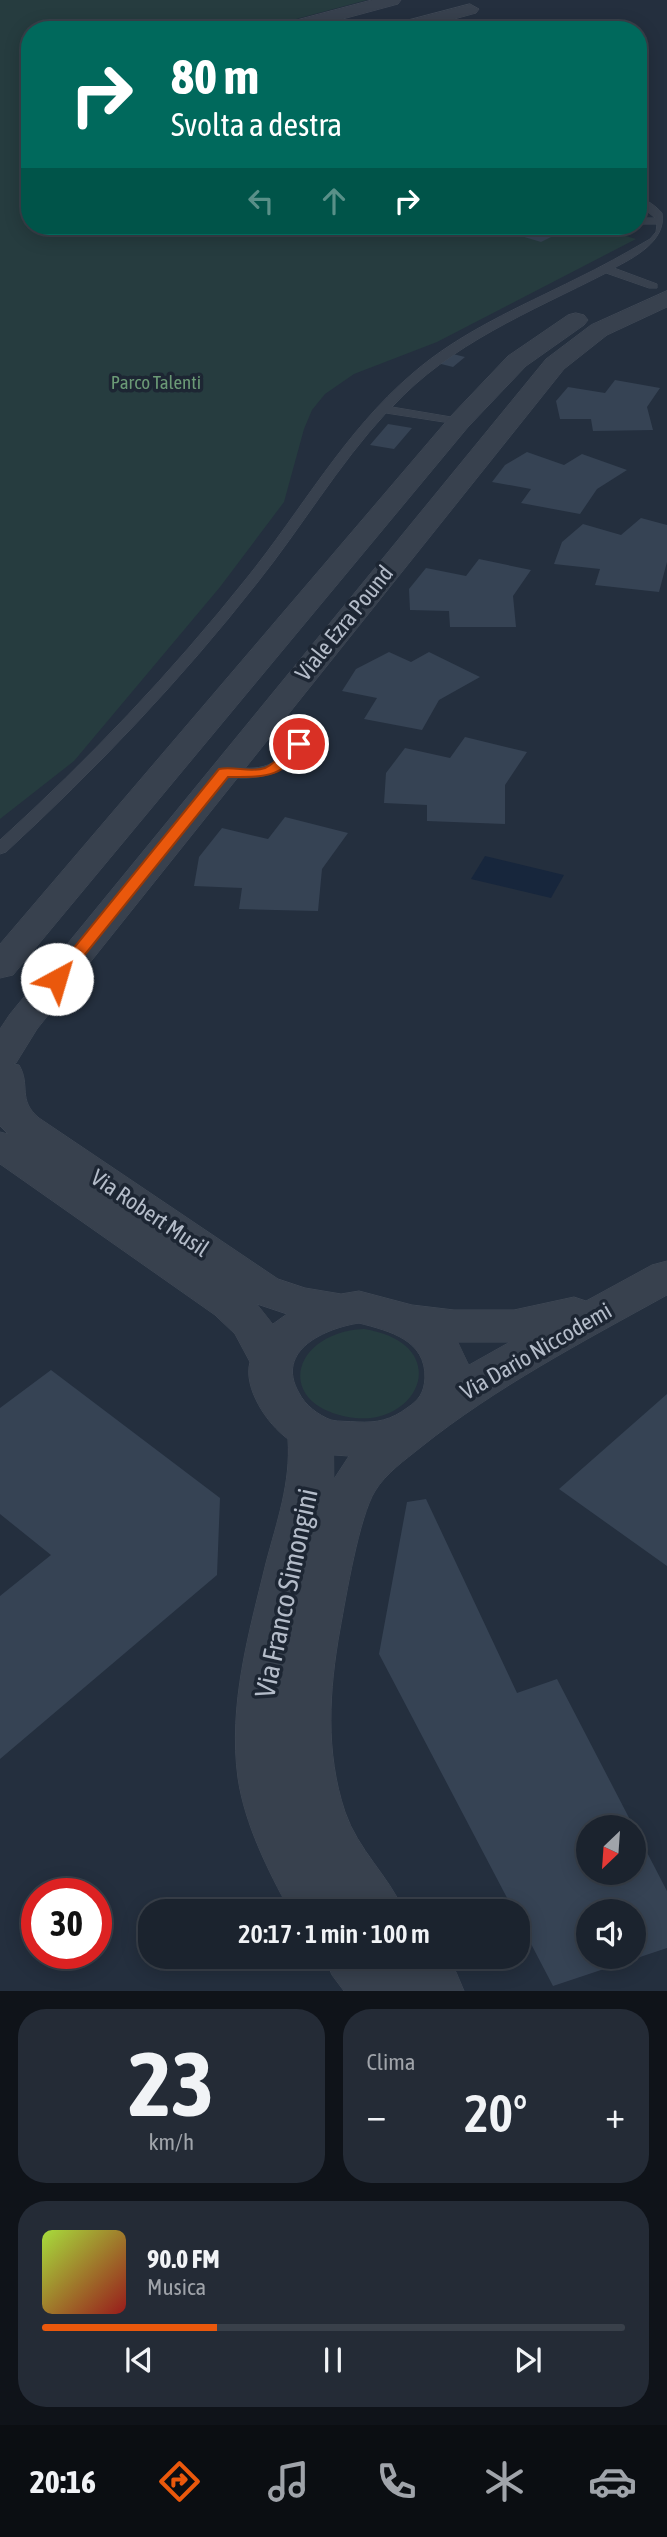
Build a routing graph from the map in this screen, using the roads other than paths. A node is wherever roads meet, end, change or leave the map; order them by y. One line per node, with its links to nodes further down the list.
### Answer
1 (392, 0): 3 (street)
2 (476, 5): 4 (street); 5 (street)
3 (314, 21)
4 (422, 21)
5 (446, 21)
6 (647, 206): 8 (lane)
7 (647, 221): 8 (lane)
8 (662, 221): 9 (lane)
9 (605, 269): 10 (lane); 11 (lane)
10 (662, 288): 12 (street, Viale Ezra Pound); 14 (street, Viale Ezra Pound)
11 (384, 409): 12 (lane); 18 (lane)
12 (459, 422): 13 (street, Viale Ezra Pound)
13 (313, 593): 14 (street); 17 (street, Viale Ezra Pound)
14 (359, 603): 15 (street, Viale Ezra Pound)
15 (270, 715): 16 (street, Viale Ezra Pound); 16 (lane)
16 (224, 772): 19 (street, Viale Ezra Pound)
17 (108, 839): 19 (street); 20 (street, Viale Ezra Pound)
18 (0, 849)
19 (159, 853): 21 (street, Viale Ezra Pound)
20 (0, 967)
21 (2, 1066): 24 (street, Via Robert Musil)
22 (0, 1146): 26 (street, Via Robert Musil)
23 (651, 1285): 25 (street, Via Dario Niccodemi); 27 (street, Via Dario Niccodemi)
24 (338, 1309): 25 (street); 26 (street)
25 (413, 1321): 27 (street)
26 (272, 1361): 28 (street)
27 (424, 1419): 28 (street); 30 (street, Via Franco Simongini)
28 (310, 1430): 29 (street, Via Franco Simongini)
29 (312, 1899)
30 (368, 1899)
31 (362, 1969): 33 (street)
32 (420, 1969): 34 (street)
33 (378, 1991)
34 (436, 1991)

